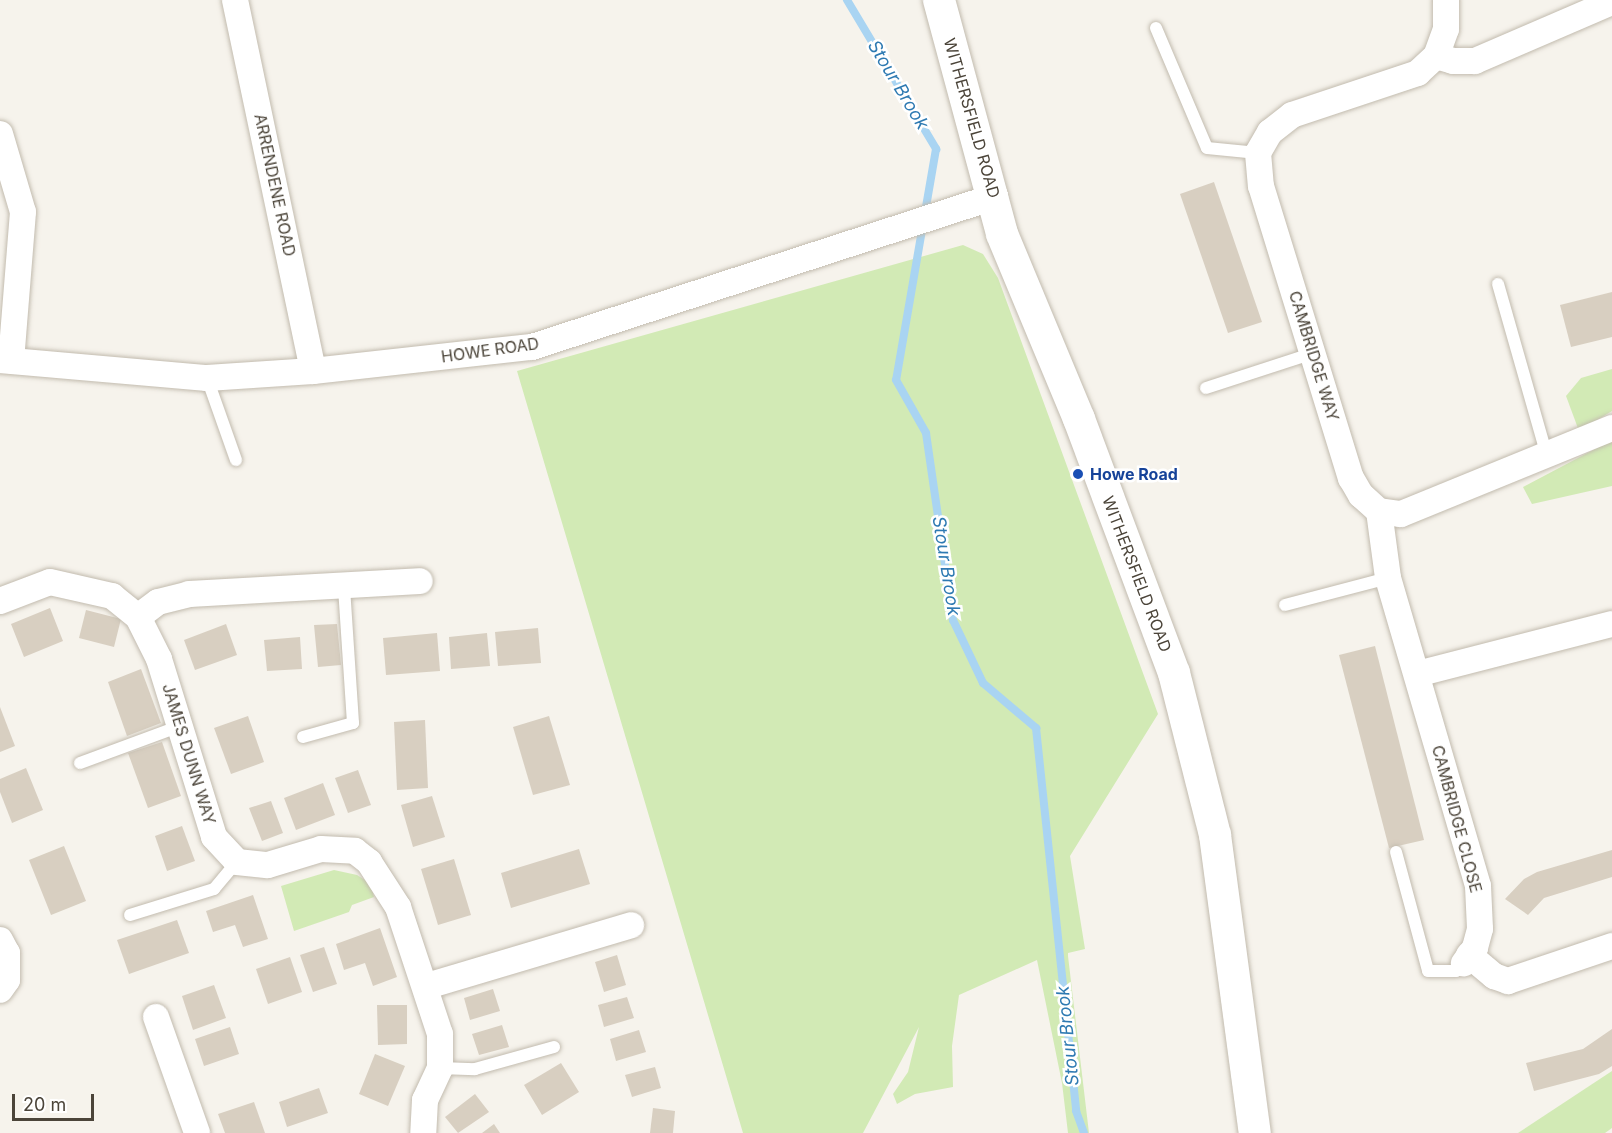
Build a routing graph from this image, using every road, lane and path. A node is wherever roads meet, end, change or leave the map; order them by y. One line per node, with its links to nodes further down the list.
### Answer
1 (235, 0): 13 (street, ARRENDENE ROAD)
2 (939, 0): 9 (street, WITHERSFIELD ROAD)
3 (1446, 0): 6 (street)
4 (1612, 2): 6 (street)
5 (1156, 28): 8 (lane)
6 (1436, 56): 8 (street)
7 (0, 134): 12 (street)
8 (1258, 153): 11 (street, CAMBRIDGE WAY)
9 (995, 197): 13 (street, HOWE ROAD); 45 (street, WITHERSFIELD ROAD)
10 (1498, 284): 17 (lane)
11 (1314, 353): 15 (lane); 19 (street, CAMBRIDGE WAY)
12 (5, 361): 14 (street, HOWE ROAD)
13 (313, 371): 14 (street, HOWE ROAD)
14 (207, 378): 18 (lane)
15 (1206, 388)
16 (1612, 428): 17 (street)
17 (1547, 456): 19 (street)
18 (236, 460)
19 (1379, 511): 20 (street, CAMBRIDGE CLOSE)
20 (1388, 578): 24 (lane); 27 (street, CAMBRIDGE CLOSE)
21 (420, 581): 22 (street)
22 (344, 586): 25 (street); 29 (lane)
23 (0, 601): 25 (street, JAMES DUNN WAY)
24 (1286, 606)
25 (138, 617): 28 (street, JAMES DUNN WAY)
26 (1612, 624): 27 (street)
27 (1417, 674): 37 (street, CAMBRIDGE CLOSE)
28 (180, 726): 30 (lane); 32 (street, JAMES DUNN WAY)
29 (303, 737)
30 (80, 763)
31 (1396, 852): 37 (lane)
32 (237, 862): 33 (lane); 38 (street)
33 (130, 915)
34 (631, 925): 38 (street)
35 (0, 940): 39 (street)
36 (1612, 946): 37 (street)
37 (1467, 959)
38 (427, 986): 42 (street)
39 (0, 990)
40 (156, 1017): 43 (street)
41 (554, 1047): 42 (lane)
42 (440, 1068): 44 (street)
43 (197, 1133)
44 (423, 1133)
45 (1255, 1133)

